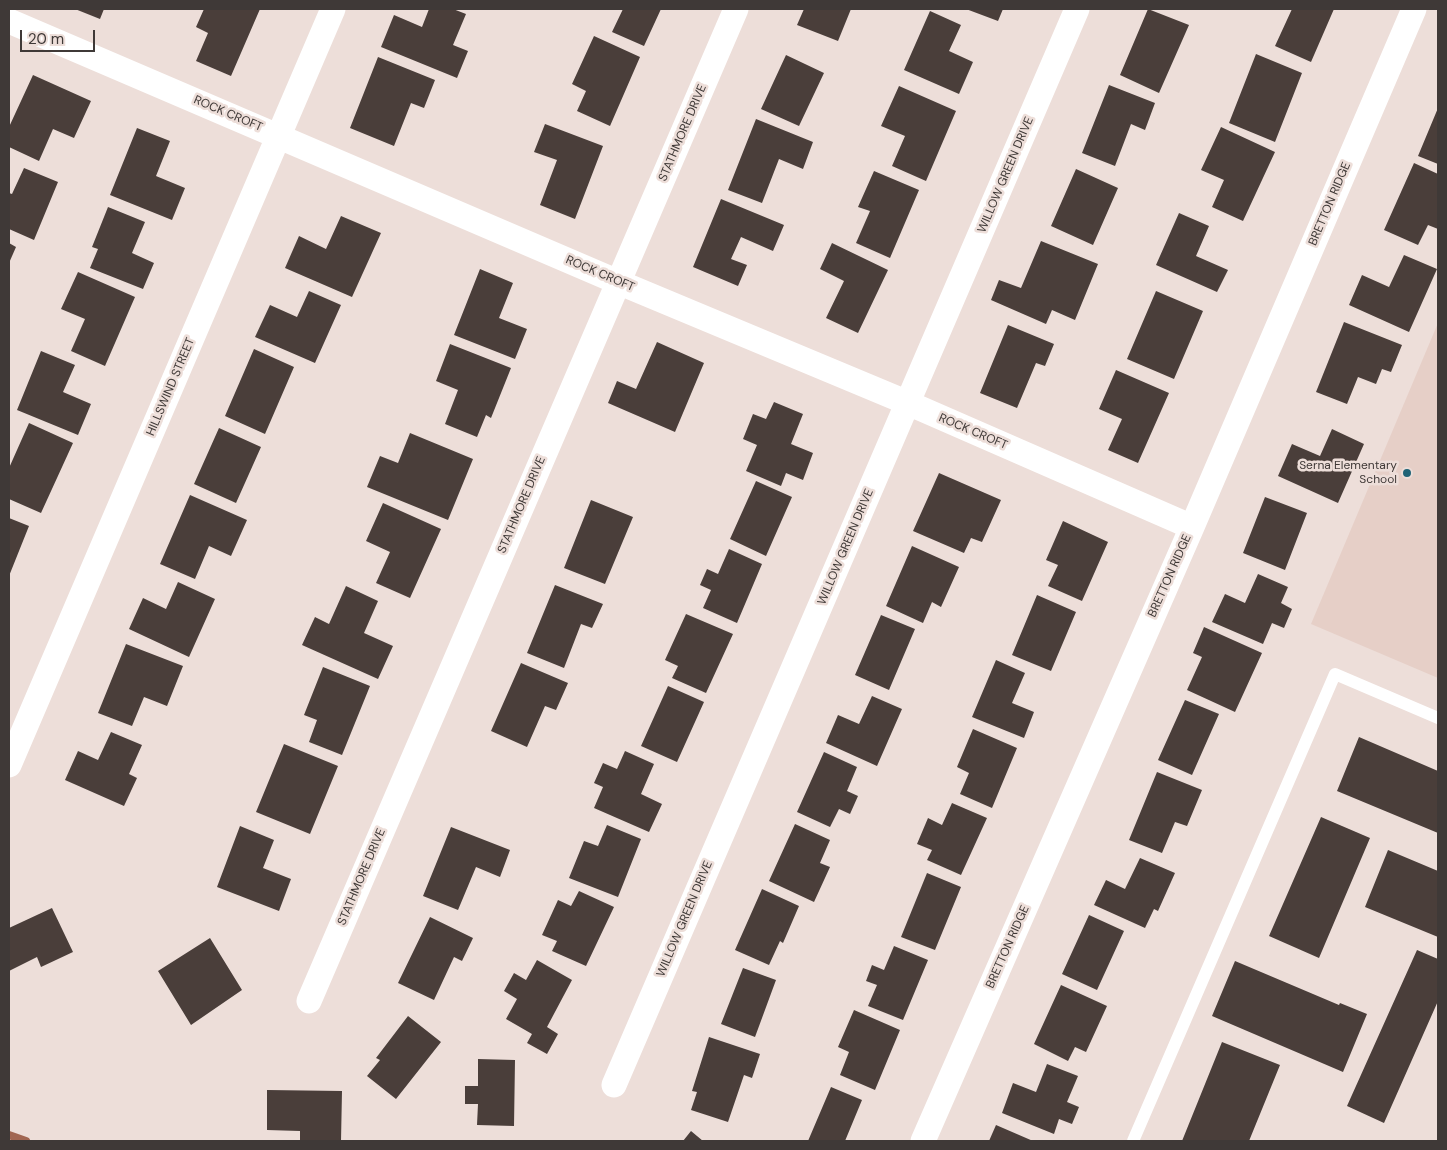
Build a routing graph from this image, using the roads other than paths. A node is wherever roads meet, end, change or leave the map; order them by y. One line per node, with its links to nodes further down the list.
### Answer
1 (333, 9): 6 (street, HILLSWIND STREET)
2 (736, 9): 7 (street, STATHMORE DRIVE)
3 (1077, 9): 8 (street, WILLOW GREEN DRIVE)
4 (1414, 9): 9 (street, BRETTON RIDGE)
5 (9, 21): 6 (street, ROCK CROFT)
6 (278, 136): 7 (street, ROCK CROFT); 11 (street, HILLSWIND STREET)
7 (618, 282): 8 (street, ROCK CROFT); 12 (street, STATHMORE DRIVE)
8 (908, 403): 9 (street, ROCK CROFT); 13 (street, WILLOW GREEN DRIVE)
9 (1192, 527): 14 (street, BRETTON RIDGE)
10 (1438, 718): 15 (lane)
11 (9, 765)
12 (308, 1002)
13 (614, 1085)
14 (923, 1141)
15 (1133, 1141)

